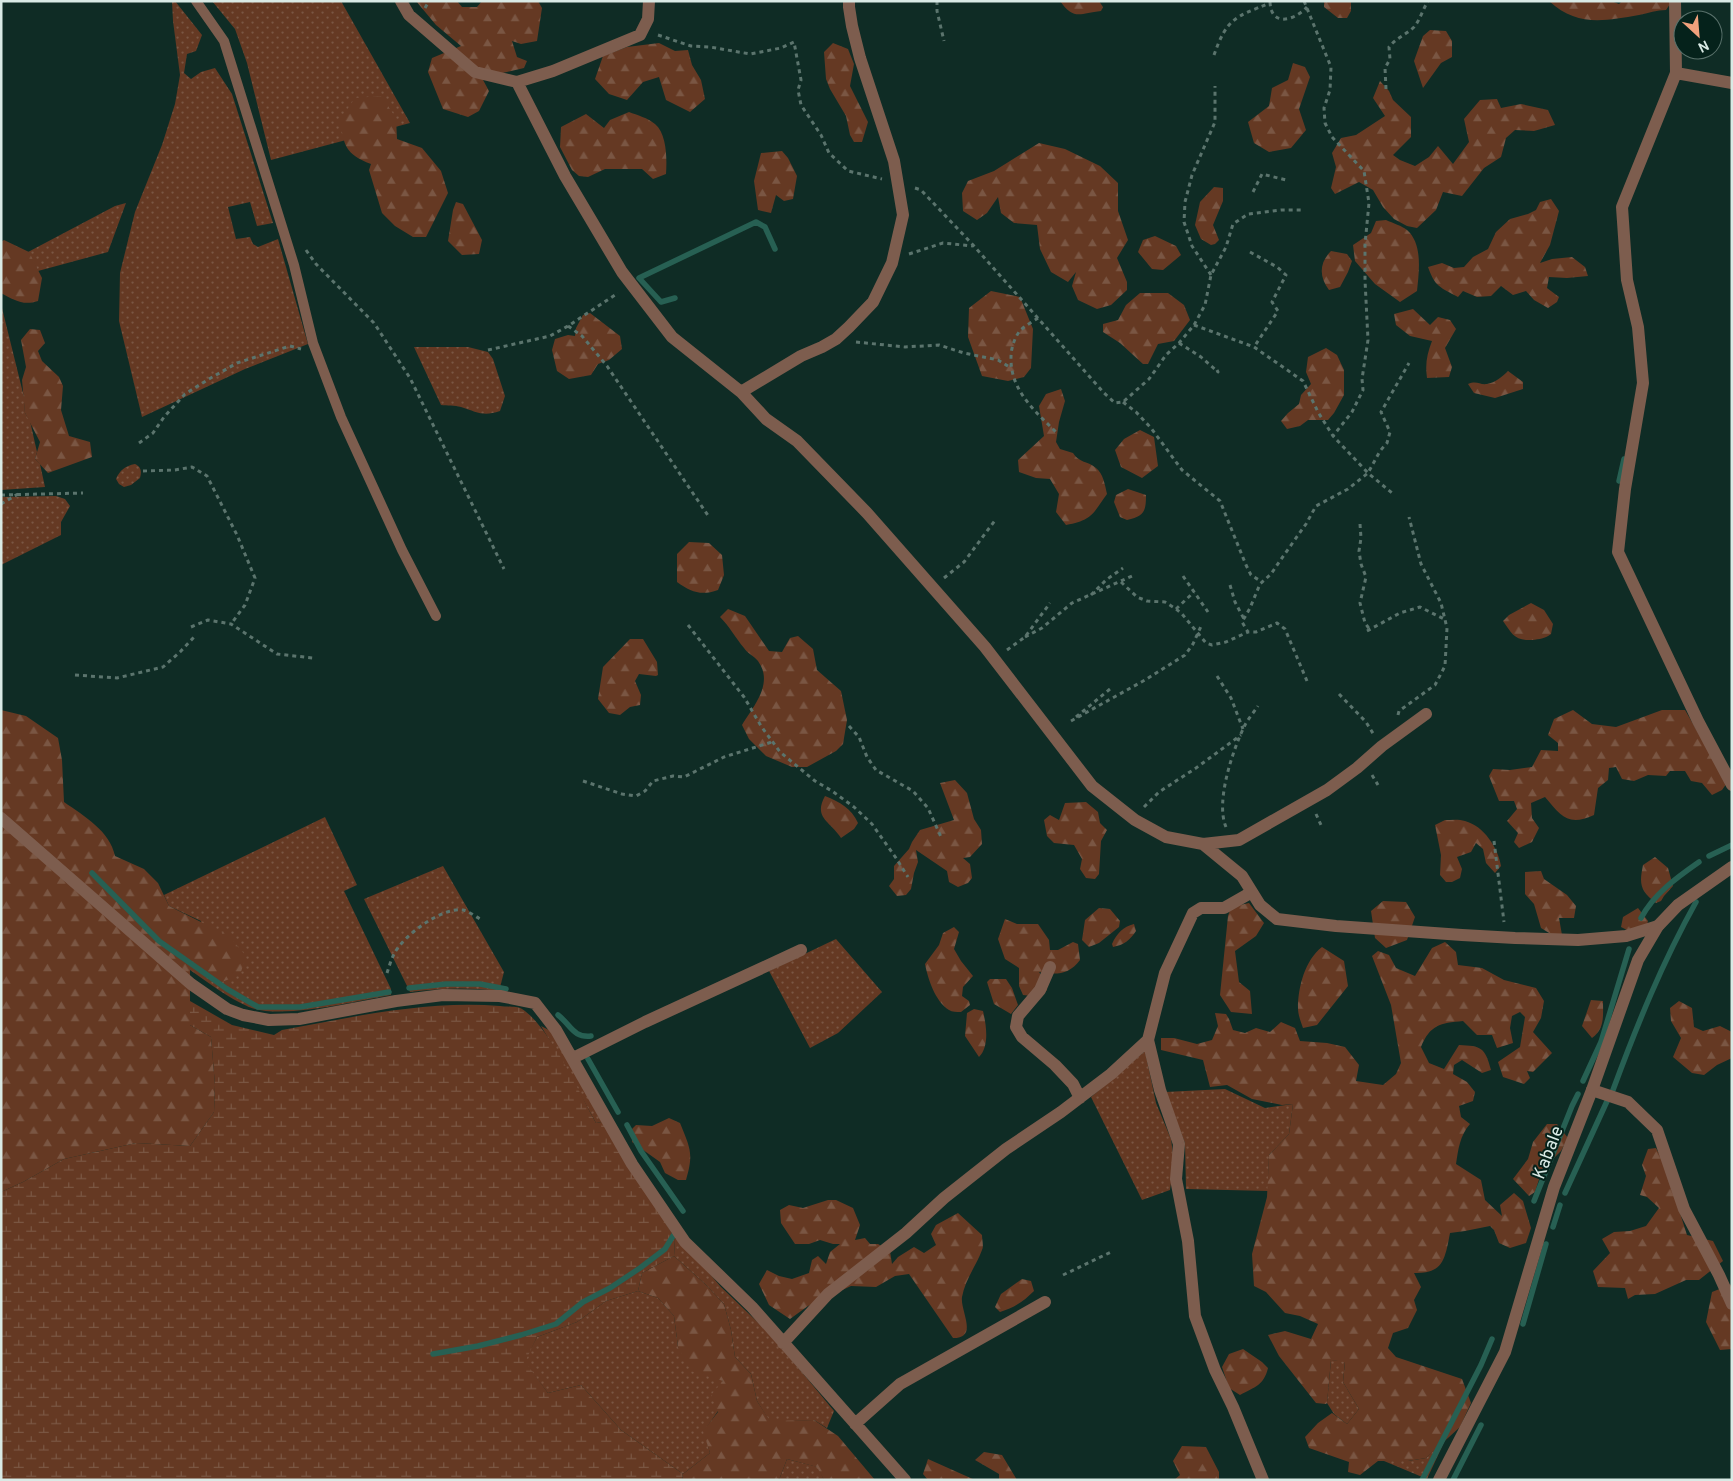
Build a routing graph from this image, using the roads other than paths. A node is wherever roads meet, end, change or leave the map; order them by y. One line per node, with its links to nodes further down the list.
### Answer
1 (196, 1): 10 (lane)
2 (401, 1): 7 (street)
3 (649, 1): 7 (street)
4 (849, 1): 9 (street)
5 (1675, 1): 6 (street)
6 (1676, 73): 8 (street); 12 (street)
7 (517, 82): 9 (street)
8 (1732, 83)
9 (741, 392): 14 (street)
10 (436, 616)
11 (1426, 714): 14 (street)
12 (1732, 785)
13 (1, 818): 21 (street)
14 (1203, 844): 16 (street)
15 (1732, 867): 17 (street, Kabale)
16 (1252, 892): 17 (street); 20 (street)
17 (1658, 926): 22 (street, Kabale)
18 (801, 950): 21 (street)
19 (1050, 967): 23 (street)
20 (1148, 1040): 23 (street); 29 (street)
21 (573, 1058): 26 (street)
22 (1592, 1090): 25 (street); 30 (street, Kabale)
23 (1080, 1098): 26 (street)
24 (1045, 1302): 27 (street)
25 (1732, 1304)
26 (783, 1343): 27 (street)
27 (854, 1424): 28 (street)
28 (905, 1480)
29 (1263, 1480)
30 (1439, 1480)

